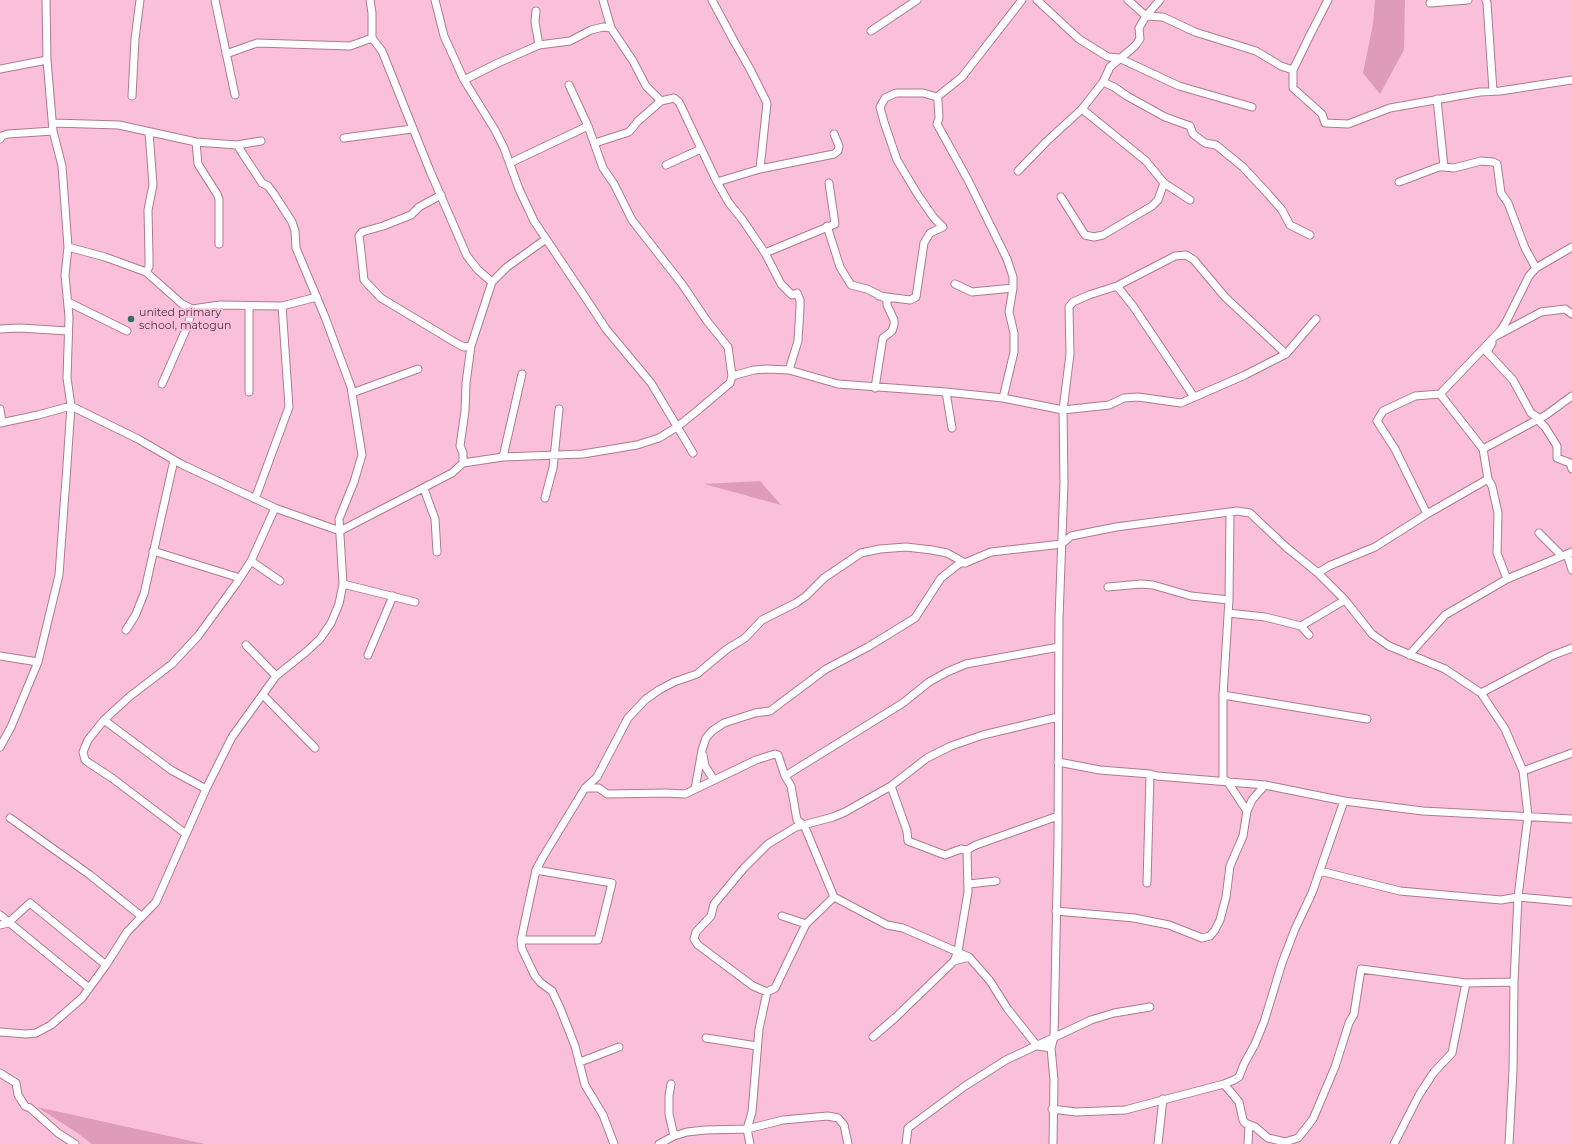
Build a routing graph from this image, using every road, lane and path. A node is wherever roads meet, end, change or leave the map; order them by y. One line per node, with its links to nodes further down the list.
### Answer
1 (46, 0): 25 (street)
2 (140, 0): 34 (street)
3 (215, 0): 23 (street)
4 (370, 0): 21 (street)
5 (435, 0): 28 (street)
6 (602, 0): 19 (street)
7 (712, 0): 56 (street)
8 (917, 0): 20 (street)
9 (1022, 0): 35 (street)
10 (1038, 0): 24 (street)
11 (1128, 0): 18 (street)
12 (1160, 0): 18 (street)
13 (1328, 0): 27 (street)
14 (1468, 0): 16 (street)
15 (1486, 0): 32 (street)
16 (1430, 3)
17 (536, 10): 22 (street)
18 (1146, 16): 24 (street); 27 (street)
19 (611, 28): 22 (street); 37 (street)
20 (872, 31)
21 (372, 38): 23 (street); 42 (street)
22 (539, 45): 28 (street)
23 (226, 54): 33 (street)
24 (1119, 58): 30 (street); 38 (street)
25 (47, 60): 26 (street); 40 (street)
26 (0, 69)
27 (1293, 70): 36 (street)
28 (464, 80): 53 (street)
29 (1572, 80): 32 (street)
30 (1103, 82): 39 (street); 66 (street)
31 (569, 84): 41 (street)
32 (1493, 91): 36 (street)
33 (235, 95)
34 (132, 96)
35 (937, 97): 79 (street); 80 (street)
36 (1437, 99): 55 (street)
37 (661, 101): 50 (street); 52 (street)
38 (1252, 108)
39 (1082, 109): 57 (street); 61 (street)
40 (53, 123): 43 (street); 44 (street)
41 (588, 126): 50 (street); 53 (street)
42 (412, 128): 46 (street); 62 (street)
43 (53, 131): 47 (street); 69 (street)
44 (149, 132): 49 (street); 74 (street)
45 (834, 134): 56 (street)
46 (344, 138)
47 (0, 139)
48 (261, 141): 51 (street)
49 (196, 142): 51 (street); 68 (street)
50 (595, 143): 96 (street)
51 (238, 145): 81 (street)
52 (701, 149): 54 (street); 58 (street)
53 (510, 163): 67 (street)
54 (666, 165)
55 (1444, 167): 59 (street); 72 (street)
56 (760, 169): 58 (street)
57 (1018, 171)
58 (717, 182): 71 (street)
59 (1399, 182)
60 (829, 183): 65 (street)
61 (1164, 183): 63 (street); 64 (street)
62 (441, 195): 76 (street); 91 (street)
63 (1061, 197)
64 (1190, 200)
65 (827, 226): 71 (street); 80 (street)
66 (1310, 235)
67 (546, 239): 76 (street); 112 (street)
68 (219, 244)
69 (68, 247): 74 (street); 82 (street)
70 (1572, 247): 73 (street)
71 (765, 253): 94 (street)
72 (1532, 261): 73 (street); 75 (street)
73 (1536, 268): 75 (street)
74 (146, 272): 85 (street)
75 (1529, 276): 102 (street)
76 (492, 282): 91 (street)
77 (955, 284): 79 (street)
78 (1117, 286): 92 (street); 104 (street); 109 (street)
79 (1013, 288): 105 (street)
80 (879, 296): 98 (street)
81 (317, 297): 84 (street); 101 (street)
82 (68, 302): 89 (street); 90 (street)
83 (249, 306): 84 (street); 85 (street); 99 (street)
84 (282, 306): 124 (street)
85 (192, 309): 97 (street)
86 (1572, 314): 110 (street)
87 (1316, 320): 92 (street)
88 (0, 329): 90 (street)
89 (127, 330)
90 (68, 331): 106 (street)
91 (470, 346): 119 (street)
92 (1286, 354): 104 (street)
93 (418, 369): 101 (street)
94 (789, 370): 96 (street); 98 (street)
95 (522, 374): 117 (street)
96 (732, 376): 112 (street)
97 (162, 384)
98 (875, 388): 100 (street)
99 (249, 392)
100 (946, 392): 105 (street); 113 (street)
101 (352, 393): 128 (street)
102 (1440, 394): 114 (street); 127 (street)
103 (1572, 396): 110 (street)
104 (1194, 397): 109 (street)
105 (1003, 398): 109 (street)
106 (71, 406): 111 (street); 118 (street); 157 (street)
107 (0, 409): 111 (street)
108 (559, 409): 116 (street)
109 (1063, 410): 130 (street)
110 (1537, 419): 114 (street); 120 (street)
111 (1, 423)
112 (677, 427): 115 (street); 116 (street)
113 (952, 428)
114 (1483, 449): 121 (street)
115 (694, 453)
116 (554, 455): 117 (street); 123 (street)
117 (503, 457): 119 (street)
118 (174, 460): 124 (street); 131 (street)
119 (463, 463): 122 (street)
120 (1572, 468)
121 (1488, 479): 127 (street); 139 (street)
122 (424, 489): 128 (street); 132 (street)
123 (545, 498)
124 (255, 499): 125 (street)
125 (275, 508): 128 (street); 134 (street)
126 (1230, 512): 130 (street); 137 (street); 144 (street)
127 (1427, 514): 137 (street)
128 (340, 531): 141 (street)
129 (1539, 533): 133 (street)
130 (1062, 544): 135 (street); 152 (street)
131 (153, 551): 138 (street); 149 (street)
132 (437, 552)
133 (1567, 554): 136 (street); 139 (street)
134 (251, 561): 138 (street); 140 (street)
135 (965, 563): 167 (street); 177 (street)
136 (1572, 570)
137 (1318, 573): 145 (street)
138 (240, 578): 164 (street)
139 (1507, 578): 155 (street)
140 (280, 581)
141 (344, 584): 143 (street); 158 (street)
142 (1108, 587): 144 (street)
143 (393, 596): 146 (street); 154 (street)
144 (1229, 600): 147 (street)
145 (1345, 600): 148 (street); 155 (street)
146 (415, 602)
147 (1228, 613): 148 (street); 161 (street)
148 (1300, 626): 150 (street)
149 (126, 630)
150 (1309, 634)
151 (246, 645): 158 (street)
152 (1059, 647): 162 (street); 172 (street)
153 (1572, 648): 159 (street)
154 (368, 655)
155 (1409, 655): 159 (street)
156 (0, 656): 157 (street)
157 (38, 662): 165 (street)
158 (276, 676): 160 (street)
159 (1481, 693): 170 (street)
160 (263, 695): 166 (street); 178 (street)
161 (1223, 695): 163 (street); 174 (street)
162 (1058, 718): 169 (street); 176 (street)
163 (1367, 719)
164 (104, 720): 178 (street); 187 (street)
165 (0, 746)
166 (315, 748)
167 (702, 749): 173 (street); 179 (street)
168 (1572, 753): 170 (street)
169 (1058, 762): 171 (street); 182 (street)
170 (1523, 771): 183 (street)
171 (1150, 774): 174 (street); 192 (street)
172 (785, 776): 173 (street); 186 (street)
173 (714, 780): 179 (street)
174 (1225, 781): 175 (street); 181 (street)
175 (1265, 785): 180 (street); 181 (street)
176 (891, 786): 186 (street); 188 (street)
177 (586, 788): 179 (street); 189 (street)
178 (206, 789): 187 (street)
179 (695, 789)
180 (1344, 801): 183 (street); 190 (street)
181 (1247, 812): 197 (street)
182 (1058, 816): 188 (street); 197 (street)
183 (1528, 816): 185 (street); 195 (street)
184 (10, 818): 199 (street)
185 (1572, 819)
186 (804, 825): 194 (street); 212 (street)
187 (186, 834): 199 (street)
188 (966, 850): 193 (street)
189 (536, 870): 204 (street); 204 (street)
190 (1320, 871): 195 (street); 224 (street)
191 (996, 881): 193 (street)
192 (1147, 883)
193 (969, 884): 205 (street)
194 (834, 897): 202 (street); 205 (street)
195 (1518, 897): 196 (street); 209 (street)
196 (1572, 902)
197 (1056, 911): 216 (street)
198 (0, 915): 201 (street)
199 (141, 916): 208 (street)
200 (782, 916): 202 (street)
201 (8, 923): 203 (street); 208 (street); 211 (street)
202 (806, 924): 212 (street)
203 (0, 925)
204 (521, 940): 222 (street)
205 (958, 951): 206 (street); 207 (street)
206 (969, 957): 207 (street); 219 (street)
207 (954, 961): 215 (street)
208 (106, 966): 211 (street)
209 (1514, 982): 210 (street); 243 (street)
210 (1466, 983): 230 (street); 242 (street)
211 (89, 988): 214 (street)
212 (766, 992): 218 (street)
213 (1150, 1006): 216 (street)
214 (0, 1032)
215 (873, 1037)
216 (1054, 1037): 219 (street); 221 (street)
217 (706, 1038): 218 (street)
218 (757, 1046): 231 (street)
219 (1038, 1046): 221 (street); 238 (street)
220 (619, 1047): 222 (street)
221 (1051, 1048): 229 (street)
222 (580, 1062): 234 (street)
223 (0, 1073): 233 (street)
224 (1234, 1080): 226 (street); 227 (street)
225 (671, 1084): 232 (street)
226 (1224, 1084): 227 (street); 228 (street)
227 (1230, 1091): 230 (street)
228 (1163, 1099): 229 (street); 240 (street)
229 (1052, 1109): 239 (street)
230 (1249, 1125): 241 (street)
231 (747, 1129): 232 (street); 236 (street); 237 (street)
232 (674, 1136): 235 (street)
233 (75, 1144)
234 (614, 1144)
235 (660, 1144)
236 (750, 1144)
237 (848, 1144)
238 (906, 1144)
239 (1052, 1144)
240 (1158, 1144)
241 (1248, 1144)
242 (1394, 1144)
243 (1509, 1144)

